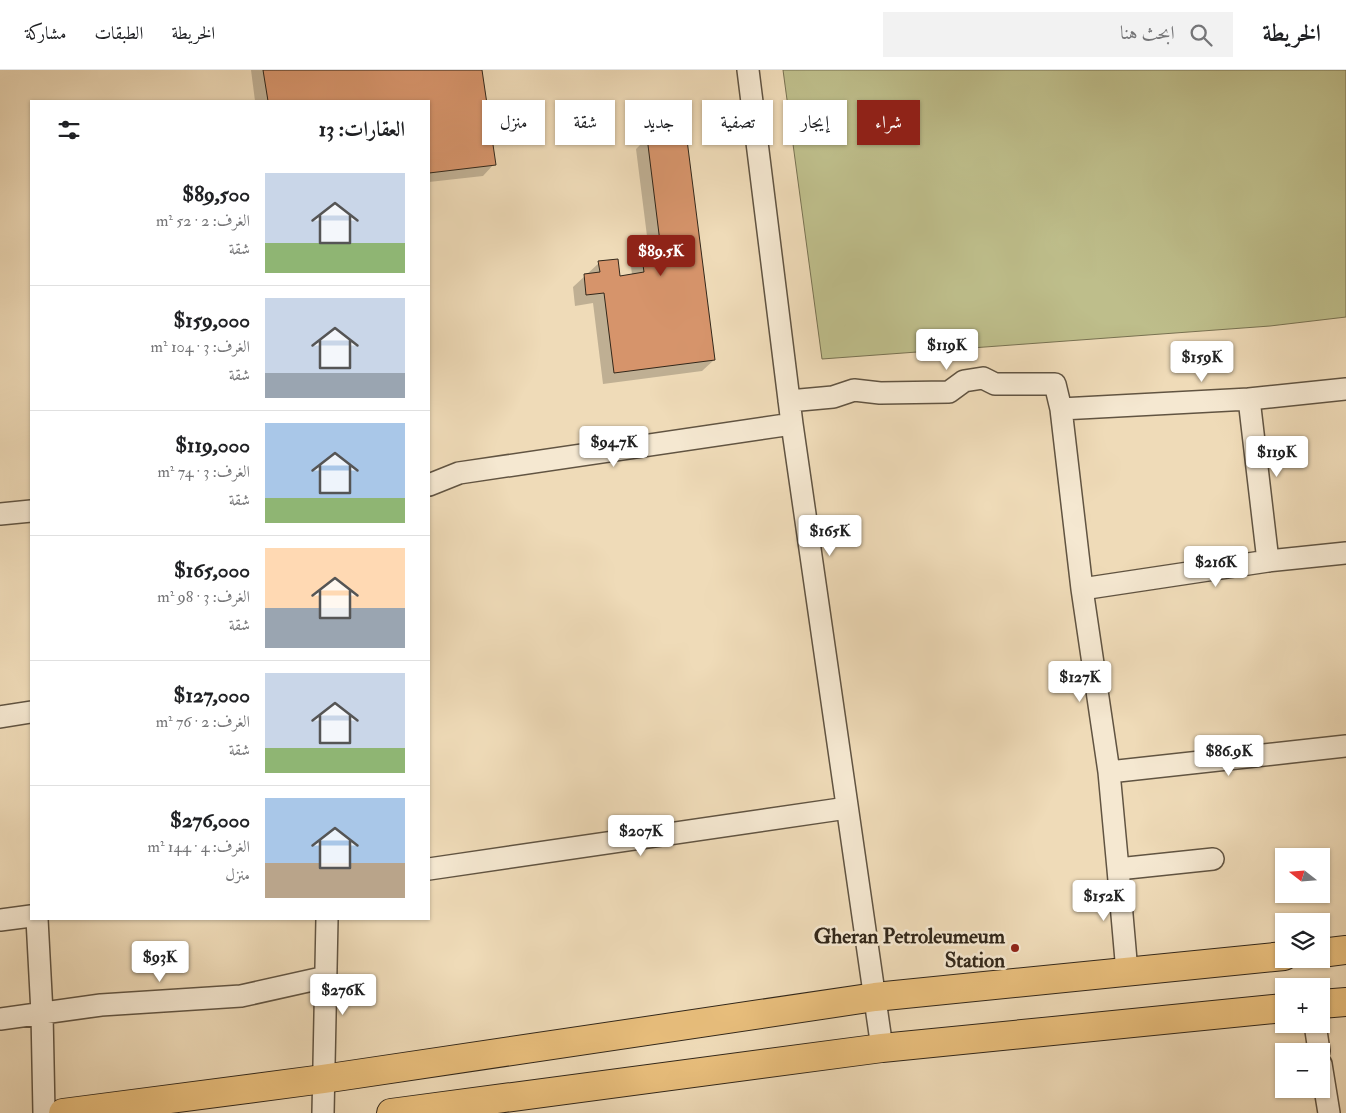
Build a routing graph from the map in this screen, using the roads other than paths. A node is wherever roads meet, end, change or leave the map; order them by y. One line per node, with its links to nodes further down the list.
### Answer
1 (748, 70): 4 (street)
2 (1346, 388): 3 (street)
3 (1249, 399): 5 (street); 13 (street)
4 (789, 401): 5 (street); 6 (street)
5 (1061, 409): 14 (street)
6 (792, 424): 7 (street); 19 (street)
7 (459, 472): 8 (street); 9 (street)
8 (430, 475)
9 (430, 485)
10 (30, 511): 11 (street)
11 (0, 514)
12 (1346, 553): 13 (street)
13 (1268, 561): 14 (street)
14 (1082, 589): 18 (street)
15 (30, 712): 16 (street)
16 (0, 716)
17 (1346, 746): 18 (street)
18 (1109, 772): 22 (street)
19 (847, 808): 21 (street); 32 (street)
20 (1213, 859): 22 (street)
21 (430, 869)
22 (1118, 870): 30 (street)
23 (30, 916): 24 (street)
24 (0, 920)
25 (37, 920): 36 (street)
26 (327, 920): 31 (street)
27 (1346, 950): 28 (main road)
28 (1330, 952)
29 (1275, 957): 30 (main road)
30 (1127, 972): 32 (main road)
31 (326, 977): 36 (street); 39 (street)
32 (875, 997): 38 (street); 39 (main road)
33 (1346, 1002): 34 (main road)
34 (1330, 1003)
35 (1275, 1009): 38 (main road)
36 (42, 1013): 37 (street); 41 (street)
37 (0, 1019)
38 (882, 1048): 44 (main road)
39 (323, 1079): 42 (main road); 43 (street)
40 (1327, 1098): 45 (street)
41 (44, 1113)
42 (63, 1113)
43 (323, 1113)
44 (391, 1113)
45 (1329, 1113)

